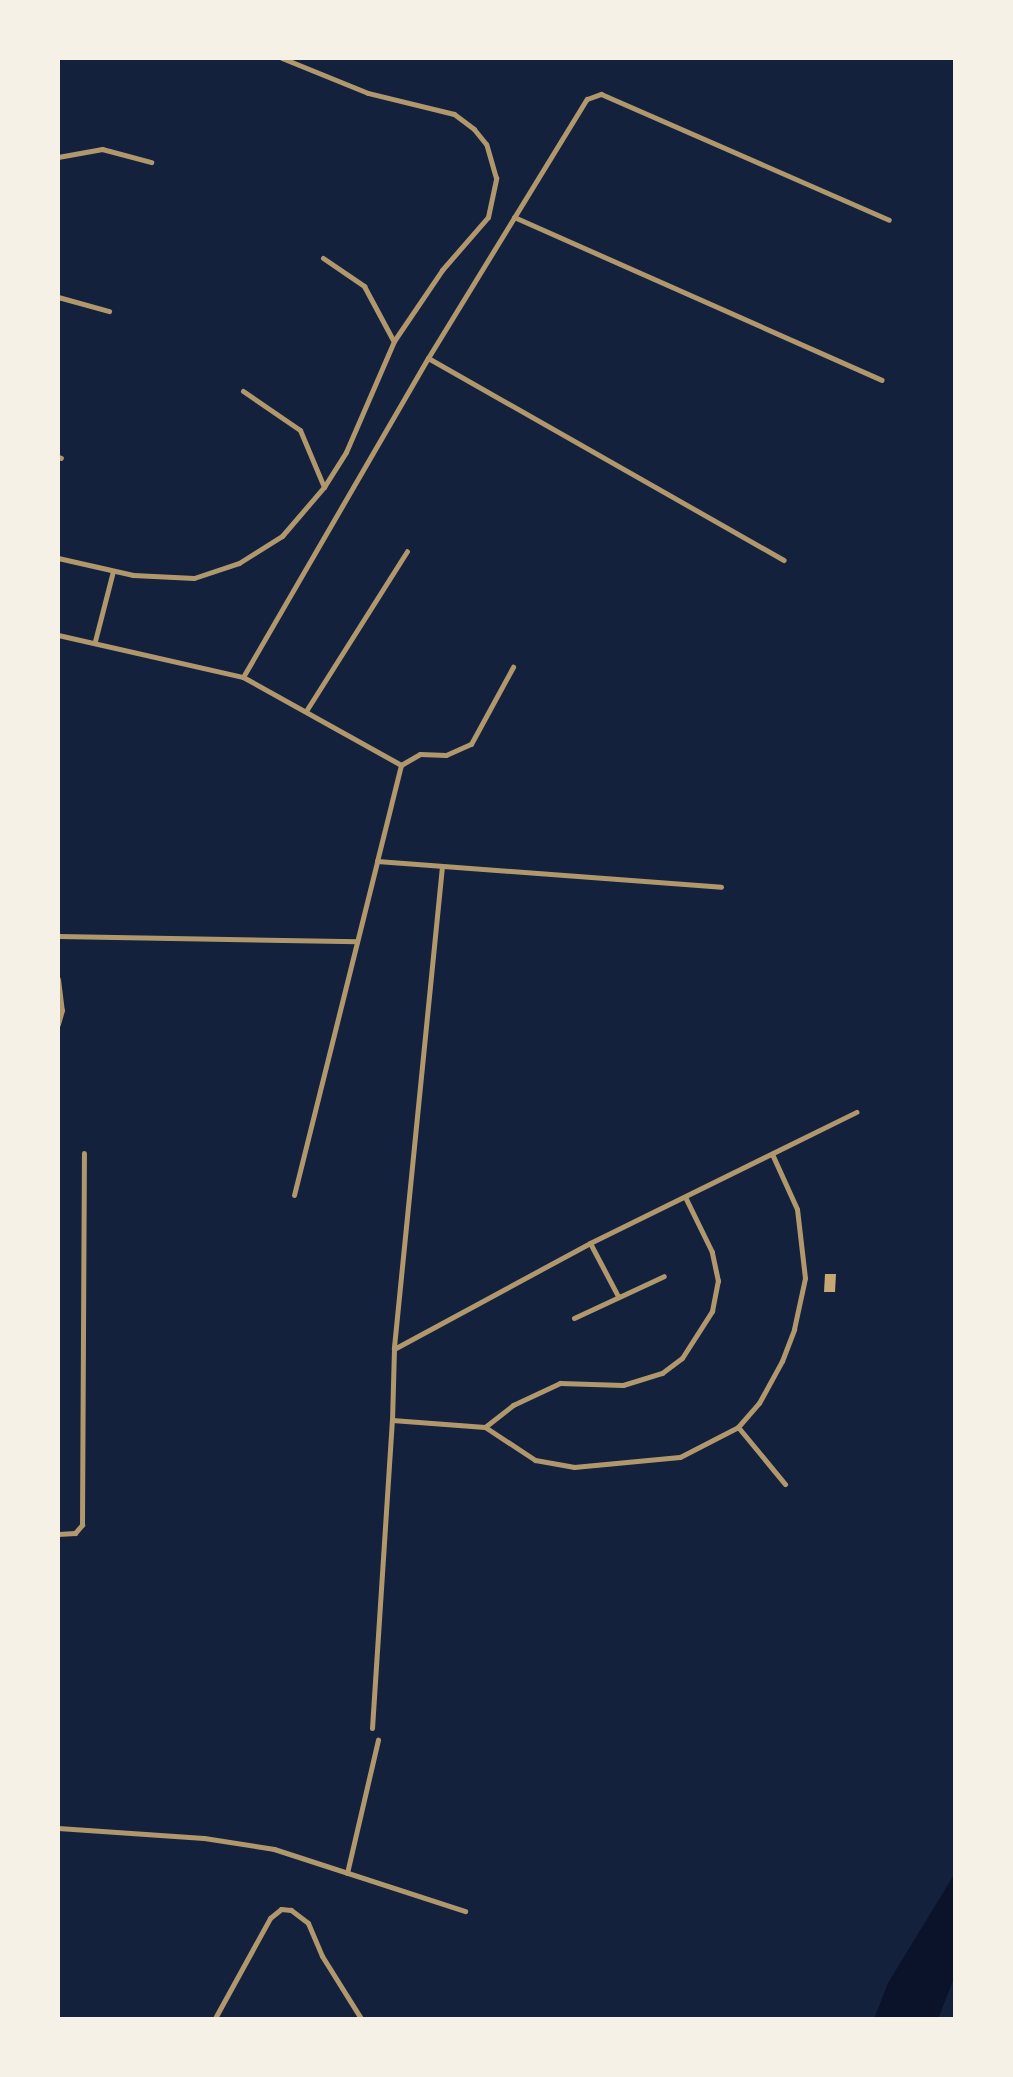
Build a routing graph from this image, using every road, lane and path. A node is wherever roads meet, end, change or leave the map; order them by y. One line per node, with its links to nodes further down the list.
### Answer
1 (282, 58): 9 (street)
2 (58, 157): 3 (street)
3 (150, 162)
4 (514, 217): 5 (street); 10 (street); 11 (street)
5 (889, 220)
6 (322, 258): 9 (street)
7 (58, 297): 8 (street)
8 (109, 312)
9 (394, 341): 13 (street)
10 (428, 358): 16 (street); 21 (street)
11 (882, 380)
12 (242, 391): 13 (street)
13 (324, 487): 17 (street)
14 (408, 551): 22 (street)
15 (58, 558): 17 (street)
16 (784, 560)
17 (114, 571): 19 (street)
18 (58, 635): 19 (street)
19 (96, 641): 21 (street)
20 (512, 667): 23 (street)
21 (243, 677): 22 (street)
22 (306, 711): 23 (street)
23 (400, 765): 24 (street)
24 (377, 860): 25 (street); 28 (street)
25 (442, 866): 26 (street); 40 (street)
26 (721, 886)
27 (58, 936): 28 (street)
28 (357, 941): 34 (street)
29 (58, 979): 30 (street)
30 (58, 1024)
31 (856, 1112): 33 (street)
32 (84, 1153): 45 (street)
33 (772, 1154): 35 (street); 43 (street)
34 (294, 1195)
35 (685, 1197): 36 (street); 42 (street)
36 (590, 1243): 38 (street); 40 (street)
37 (664, 1276): 38 (street)
38 (618, 1296): 39 (street)
39 (574, 1318)
40 (394, 1349): 41 (street)
41 (392, 1420): 42 (street); 46 (street)
42 (484, 1427): 43 (street)
43 (738, 1427): 44 (street)
44 (785, 1484)
45 (58, 1534)
46 (372, 1728)
47 (378, 1740): 49 (street)
48 (58, 1828): 49 (street)
49 (346, 1873): 50 (street)
50 (465, 1910)
51 (214, 2020): 52 (street)
52 (362, 2020)

